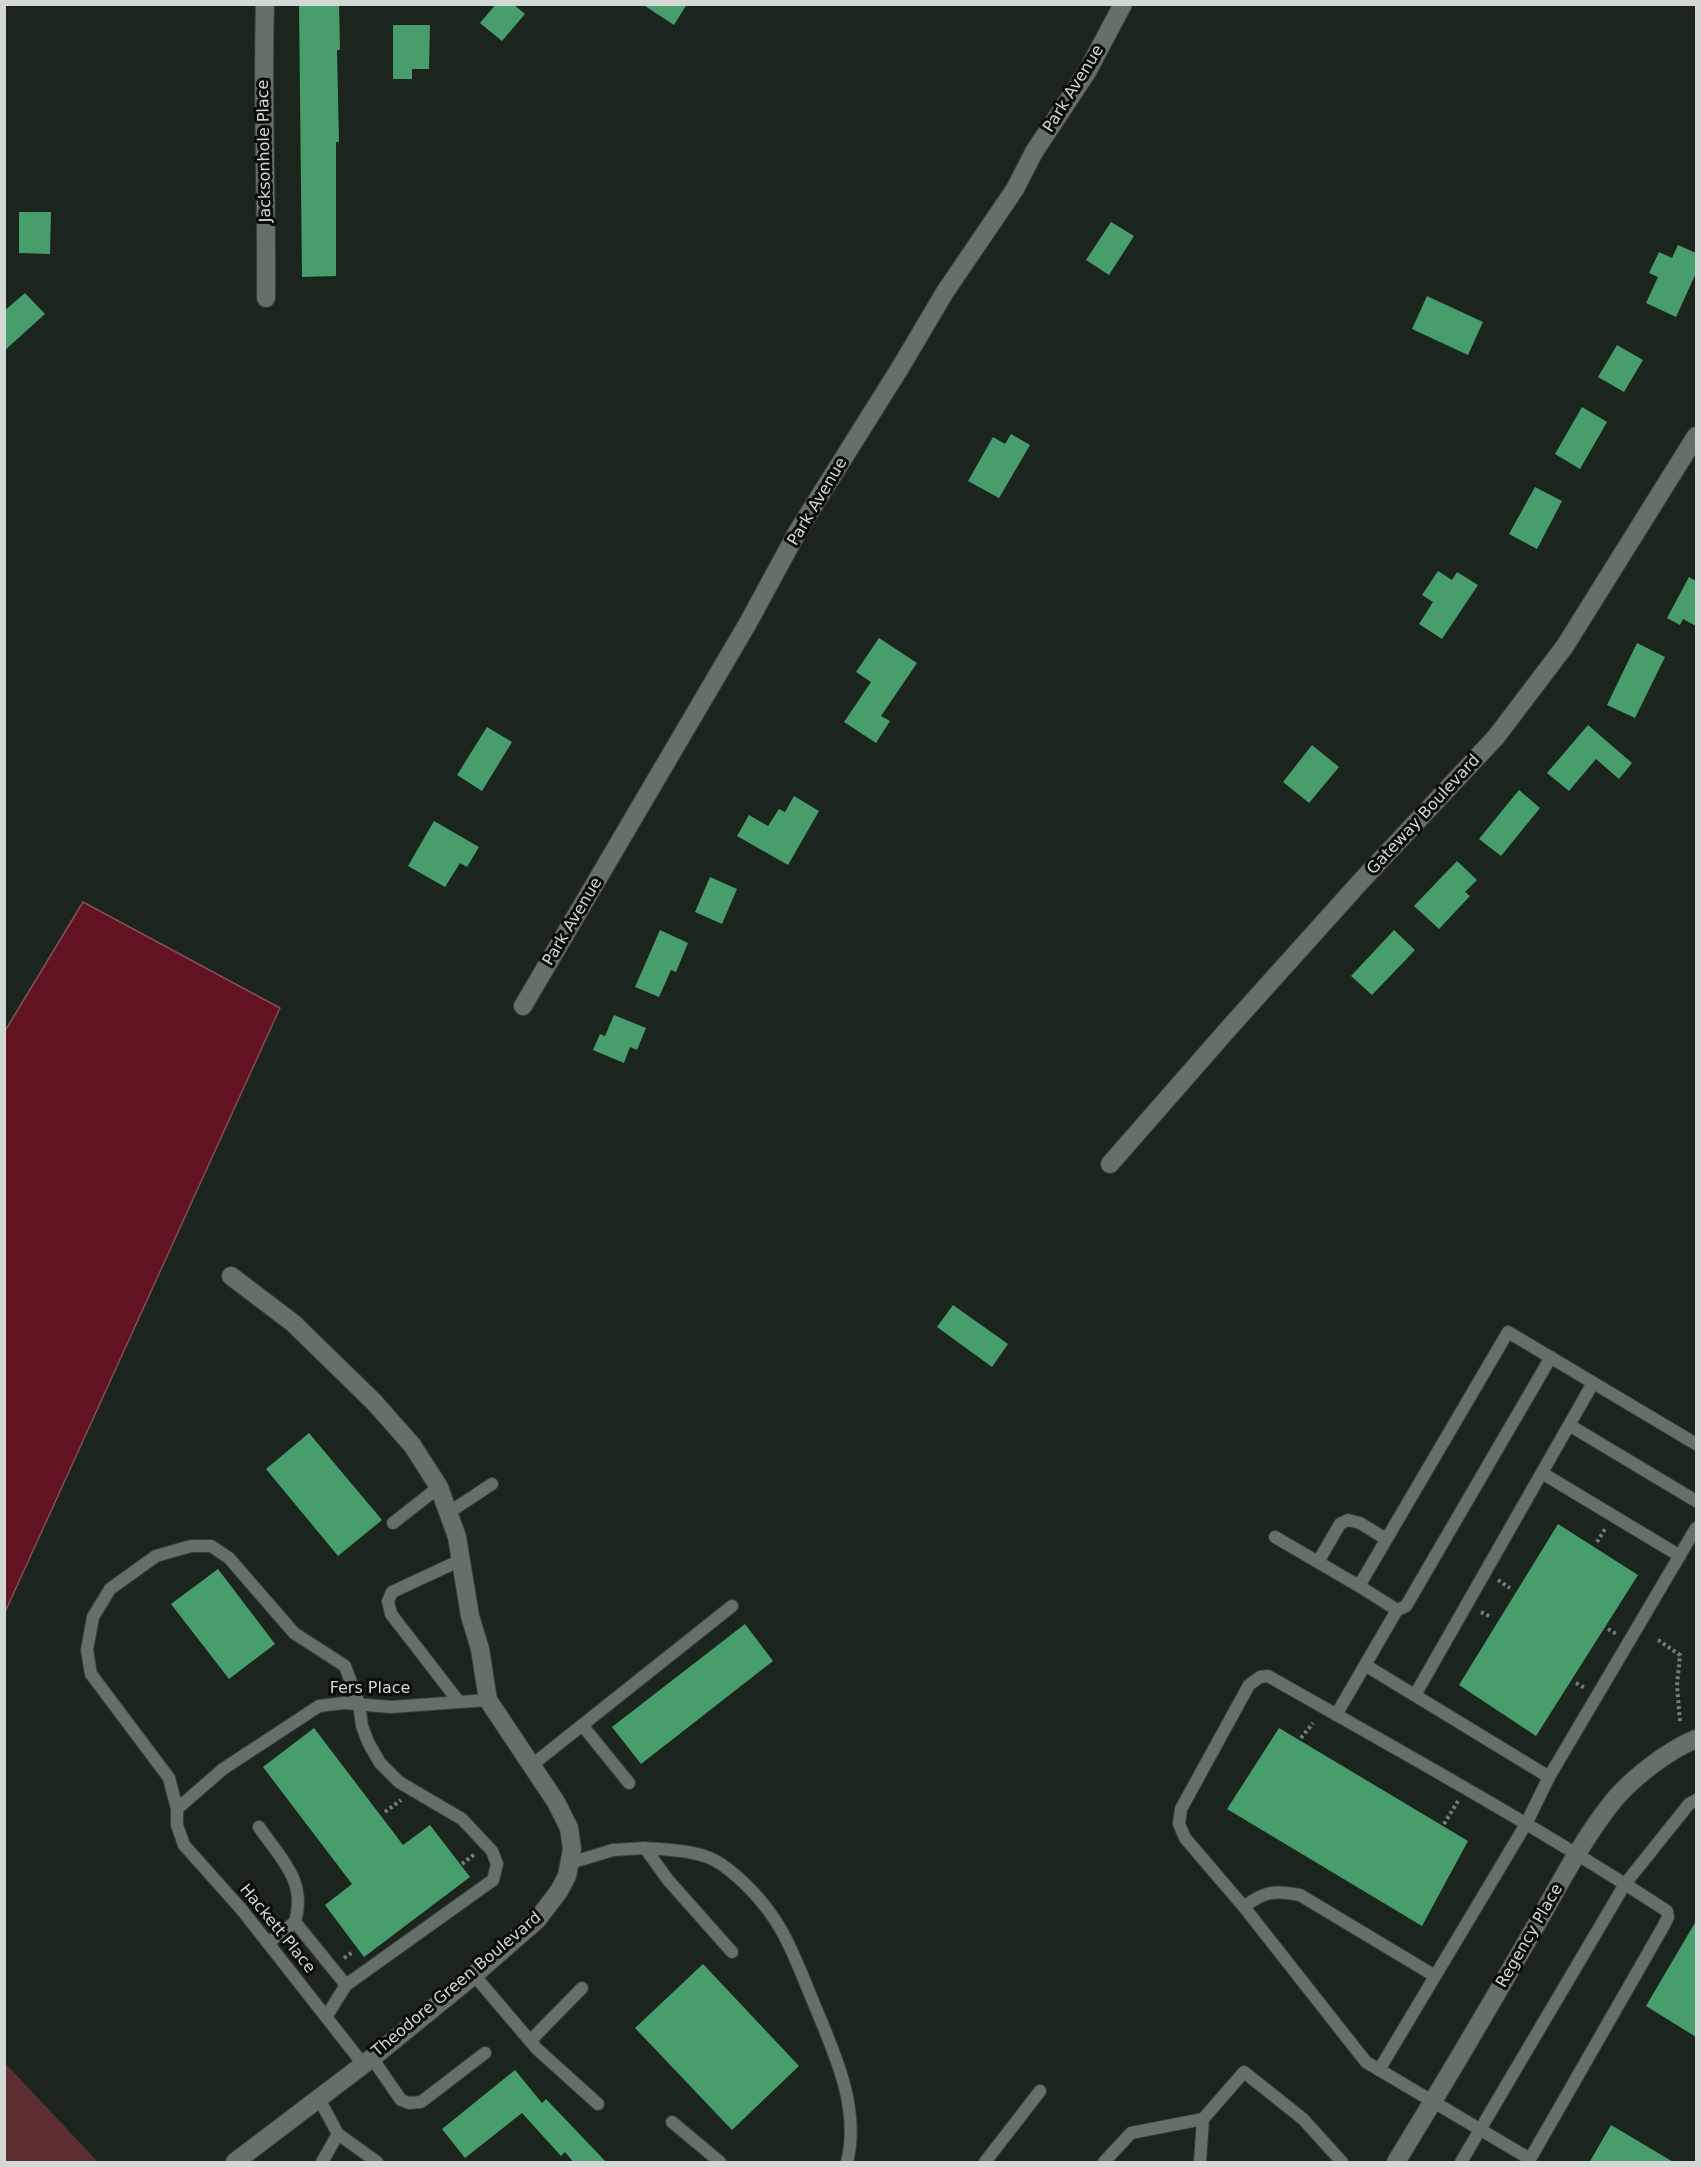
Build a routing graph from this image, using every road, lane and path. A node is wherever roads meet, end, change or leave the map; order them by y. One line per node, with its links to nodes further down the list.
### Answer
1 (265, 4): 3 (street, Jacksonhole Place)
2 (1123, 4): 5 (street, Park Avenue)
3 (266, 298)
4 (1696, 436): 6 (street, Gateway Boulevard)
5 (524, 1006)
6 (1110, 1164)
7 (231, 1276): 14 (street)
8 (1551, 1357): 9 (lane); 21 (lane); 28 (lane)
9 (1593, 1383): 10 (lane); 11 (lane)
10 (1569, 1425): 12 (lane); 15 (lane)
11 (1696, 1444)
12 (1542, 1473): 23 (lane); 31 (lane)
13 (492, 1484): 16 (lane)
14 (439, 1487): 16 (street); 17 (lane)
15 (1696, 1501)
16 (448, 1513): 24 (street)
17 (393, 1523)
18 (1605, 1528): 22 (path)
19 (1696, 1528): 23 (lane)
20 (1275, 1537): 25 (lane)
21 (1386, 1539): 25 (lane); 26 (lane)
22 (1597, 1542)
23 (1680, 1556): 42 (lane)
24 (461, 1560): 32 (street); 33 (lane)
25 (1318, 1562): 26 (lane)
26 (1359, 1586): 28 (lane)
27 (732, 1606): 38 (lane)
28 (1397, 1610): 30 (lane)
29 (1658, 1640): 36 (path)
30 (1365, 1665): 31 (lane); 35 (lane)
31 (1415, 1695): 42 (lane)
32 (488, 1700): 33 (lane, Fers Place); 41 (street, Theodore Green Boulevard)
33 (459, 1702): 34 (lane, Fers Place)
34 (359, 1704): 46 (lane, Fers Place); 46 (lane, Hackett Place); 60 (lane, Hackett Place)
35 (1336, 1714): 44 (lane); 54 (lane)
36 (1680, 1721)
37 (1313, 1723): 39 (path)
38 (582, 1725): 41 (lane); 43 (lane)
39 (1301, 1738)
40 (1696, 1739): 51 (street, Regency Place)
41 (532, 1765): 52 (street, Theodore Green Boulevard)
42 (1549, 1777): 48 (lane)
43 (628, 1784)
44 (1466, 1789): 47 (path); 48 (lane)
45 (1696, 1800): 53 (lane)
46 (177, 1809): 56 (lane, Hackett Place)
47 (1444, 1824)
48 (1526, 1824): 51 (lane); 59 (lane)
49 (260, 1827): 55 (lane)
50 (645, 1848): 52 (lane); 57 (lane); 80 (lane)
51 (1578, 1854): 53 (lane); 69 (street, Regency Place)
52 (570, 1863): 58 (street, Theodore Green Boulevard)
53 (1625, 1884): 73 (lane); 75 (lane)
54 (1244, 1907): 59 (lane); 66 (lane)
55 (295, 1922): 56 (lane); 60 (lane)
56 (268, 1943): 62 (lane, Hackett Place)
57 (732, 1952)
58 (474, 1975): 63 (lane); 65 (street, Theodore Green Boulevard)
59 (1435, 1976): 66 (lane)
60 (346, 1985): 62 (lane)
61 (582, 1988): 63 (lane)
62 (326, 2017): 65 (lane, Hackett Place)
63 (530, 2041): 70 (lane)
64 (485, 2053): 65 (lane, Hackett Place)
65 (367, 2061): 68 (street, Theodore Green Boulevard)
66 (1379, 2070): 69 (lane)
67 (1040, 2091): 81 (lane)
68 (319, 2099): 74 (lane); 76 (street, Theodore Green Boulevard)
69 (1434, 2101): 73 (lane); 85 (street, Regency Place)
70 (598, 2104)
71 (1203, 2119): 82 (lane); 83 (lane); 84 (lane)
72 (672, 2122): 79 (lane)
73 (1481, 2129): 75 (lane); 86 (lane)
74 (338, 2134): 77 (lane); 78 (lane)
75 (1528, 2161)
76 (235, 2163)
77 (322, 2163)
78 (377, 2163)
79 (720, 2163)
80 (847, 2163)
81 (985, 2163)
82 (1104, 2163)
83 (1200, 2163)
84 (1342, 2163)
85 (1396, 2163)
86 (1461, 2163)

